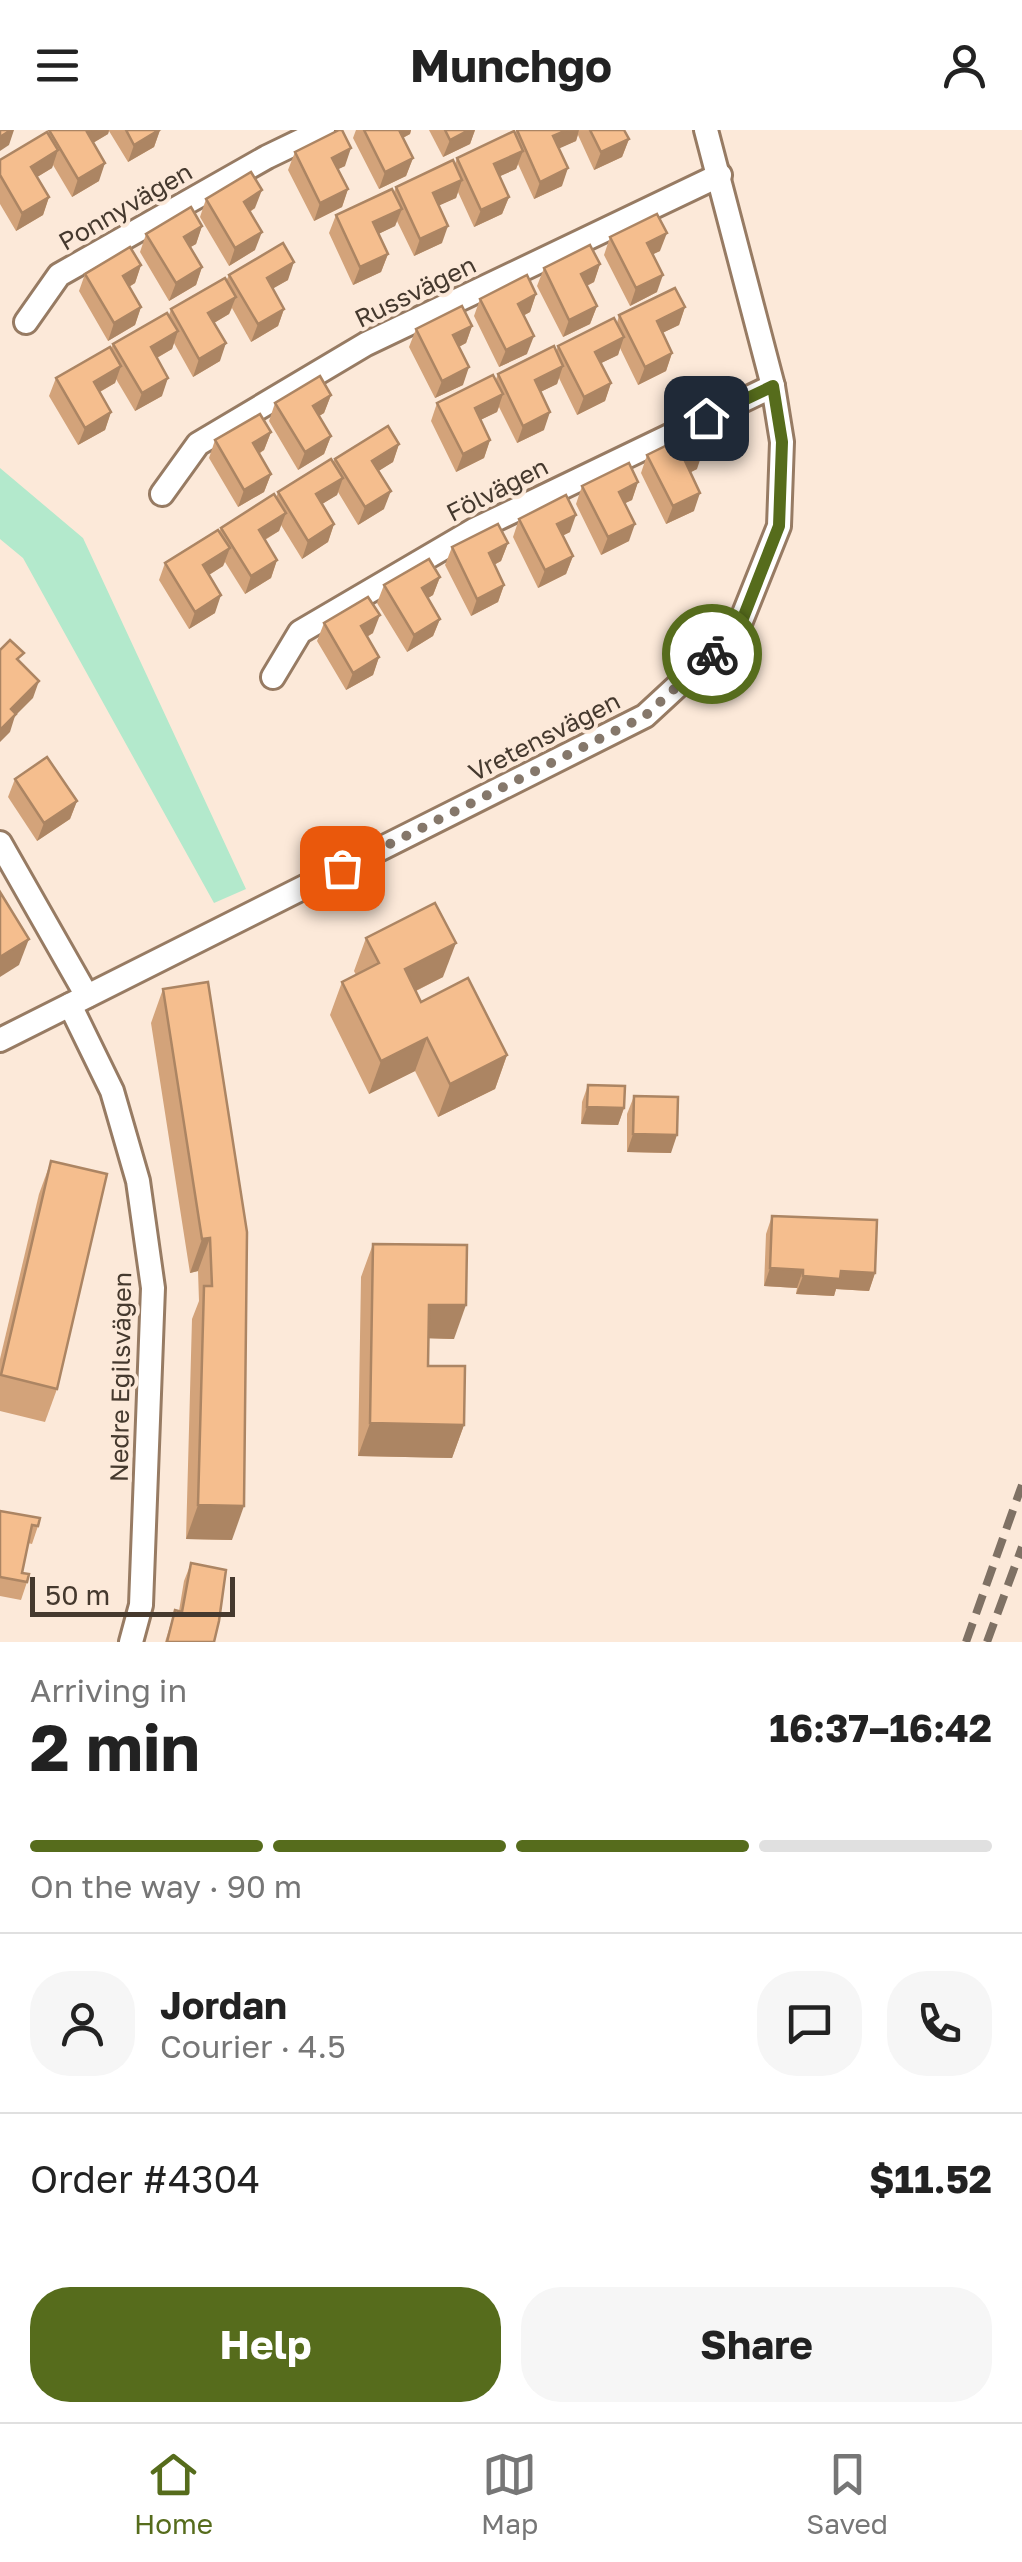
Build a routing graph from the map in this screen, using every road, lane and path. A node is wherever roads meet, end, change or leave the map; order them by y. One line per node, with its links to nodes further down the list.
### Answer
1 (322, 130): 4 (street, Ponnyvägen)
2 (706, 130): 3 (street, Vretensvägen)
3 (720, 175): 5 (street, Vretensvägen); 6 (street, Russvägen)
4 (26, 322)
5 (773, 386): 7 (street, Fölvägen); 9 (street, Vretensvägen)
6 (162, 494)
7 (273, 676)
8 (0, 842): 9 (street, Nedre Egilsvägen)
9 (79, 1000): 10 (street, Vretensvägen); 11 (street, Nedre Egilsvägen)
10 (0, 1040)
11 (131, 1642)

